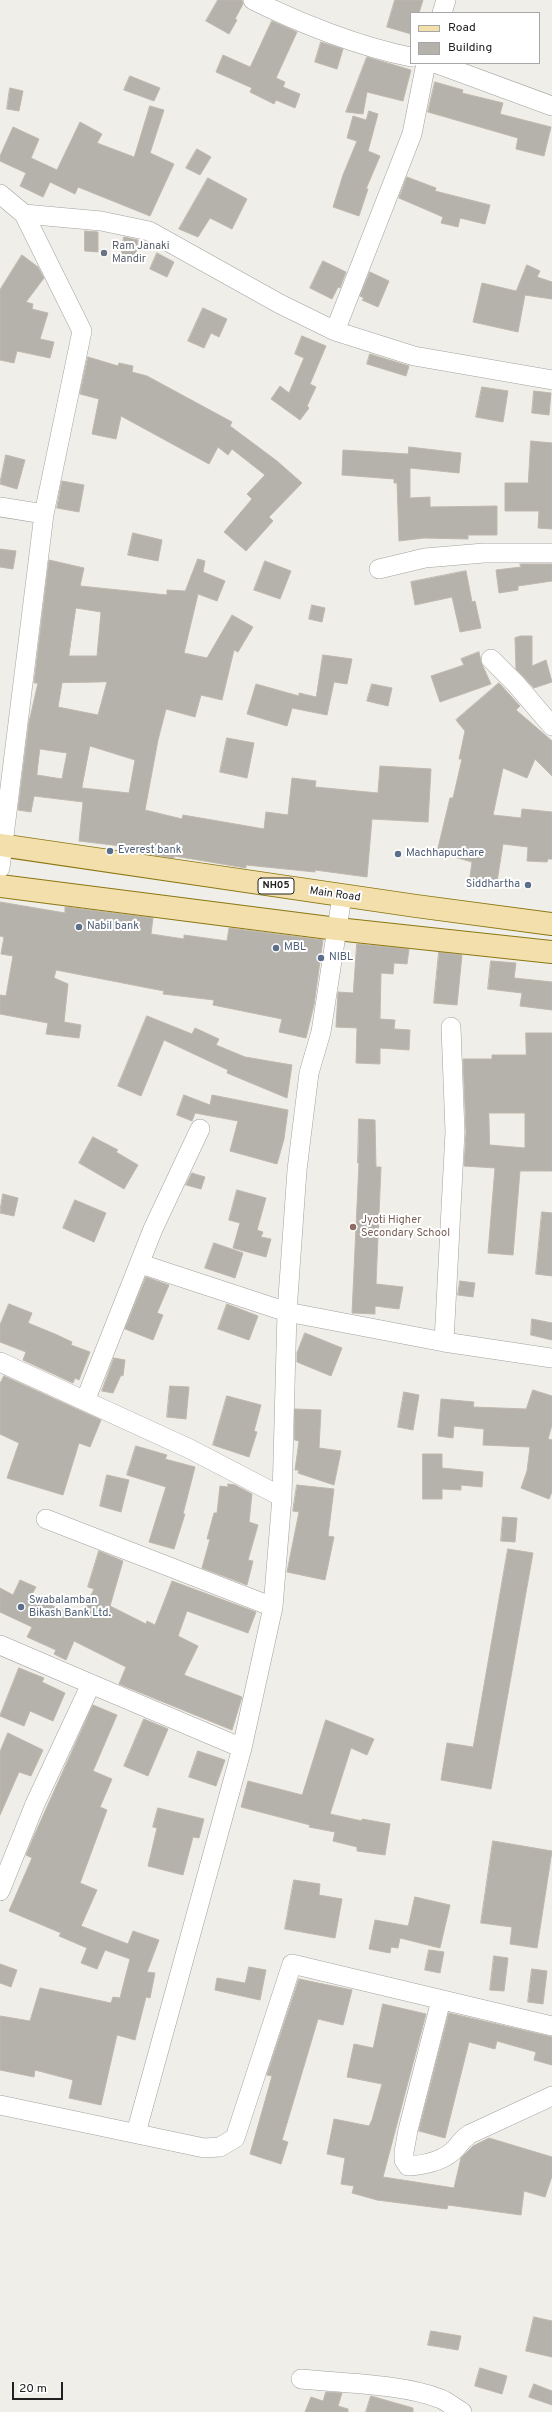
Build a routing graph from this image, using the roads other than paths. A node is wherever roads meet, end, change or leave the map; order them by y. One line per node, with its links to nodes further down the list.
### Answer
1 (253, 0): 4 (street)
2 (446, 0): 3 (street)
3 (442, 12)
4 (410, 57)
5 (426, 64): 10 (street)
6 (438, 64): 7 (street)
7 (552, 106)
8 (0, 194): 9 (street)
9 (24, 214): 10 (street); 13 (street)
10 (335, 331): 11 (street)
11 (552, 380)
12 (0, 507): 13 (street)
13 (44, 514): 18 (street)
14 (552, 554): 15 (street)
15 (379, 569)
16 (491, 659): 17 (street)
17 (552, 726)
18 (1, 846): 19 (street); 21 (main road, Main Road / NH05)
19 (0, 868)
20 (0, 886): 23 (main road)
21 (342, 896): 22 (main road, Main Road / NH05); 23 (street)
22 (552, 924)
23 (337, 929): 24 (main road); 28 (street)
24 (552, 952)
25 (451, 1027): 29 (street)
26 (200, 1129): 27 (street)
27 (141, 1264): 28 (street); 32 (street)
28 (287, 1312): 29 (street); 33 (street)
29 (444, 1342): 30 (street)
30 (552, 1358)
31 (0, 1362): 32 (street)
32 (85, 1401): 33 (street)
33 (282, 1497): 35 (street)
34 (46, 1519): 35 (street)
35 (273, 1607): 38 (street)
36 (0, 1645): 37 (street)
37 (91, 1684): 38 (street); 39 (street)
38 (242, 1748): 45 (street)
39 (7, 1854): 40 (street)
40 (0, 1890)
41 (441, 2000): 42 (street); 43 (street); 45 (street)
42 (552, 2026)
43 (552, 2096)
44 (0, 2105): 45 (street)
45 (136, 2133)
46 (301, 2379): 47 (street)
47 (462, 2412)

